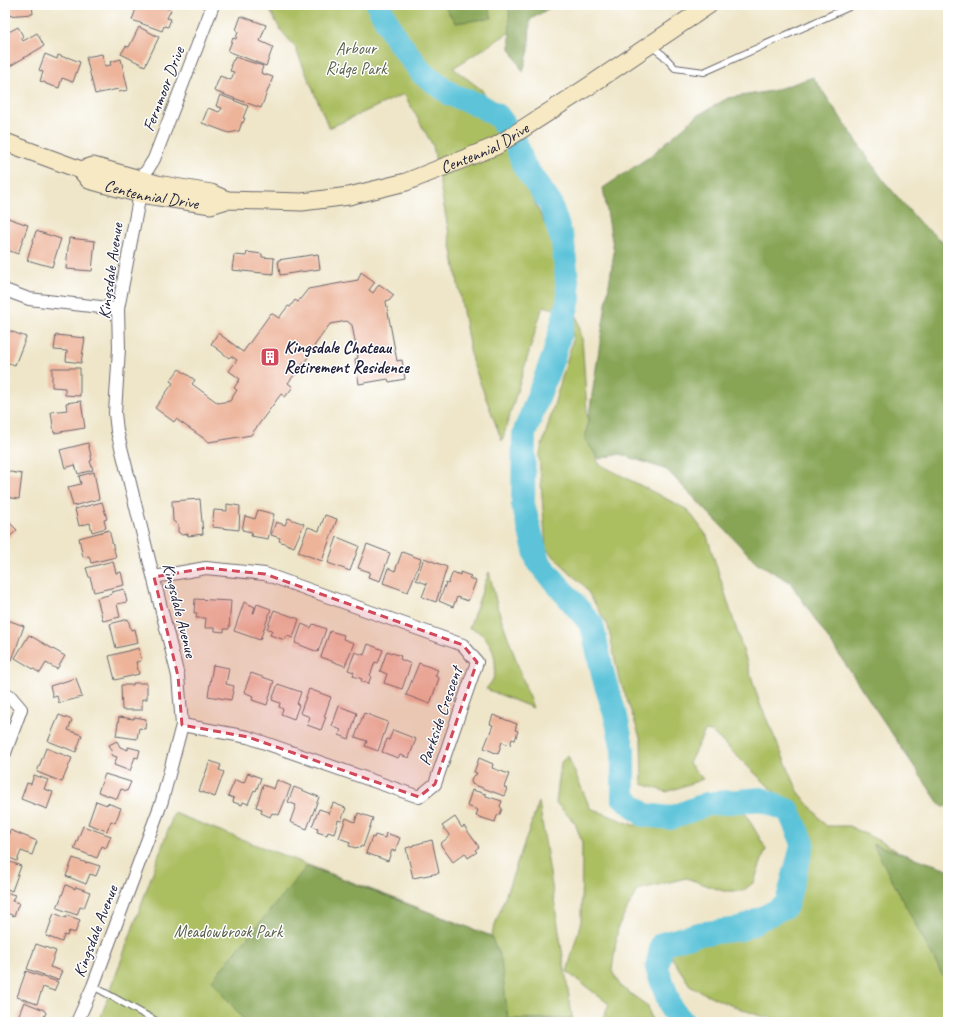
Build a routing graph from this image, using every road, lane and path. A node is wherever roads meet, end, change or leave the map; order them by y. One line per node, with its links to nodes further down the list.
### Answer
1 (213, 5): 6 (street, Fernmoor Drive)
2 (709, 5): 4 (main road, Centennial Drive)
3 (849, 7): 4 (lane)
4 (650, 45): 6 (main road, Centennial Drive)
5 (5, 142): 6 (main road, Centennial Drive)
6 (138, 187): 8 (street, Kingsdale Avenue)
7 (5, 290): 8 (street)
8 (118, 309): 9 (street, Kingsdale Avenue)
9 (154, 577): 11 (street, Kingsdale Avenue); 11 (street, Parkside Crescent)
10 (5, 694): 12 (street)
11 (182, 725): 13 (street, Kingsdale Avenue)
12 (5, 753)
13 (93, 986): 14 (street, Kingsdale Avenue); 15 (lane)
14 (77, 1022)
15 (158, 1022)

